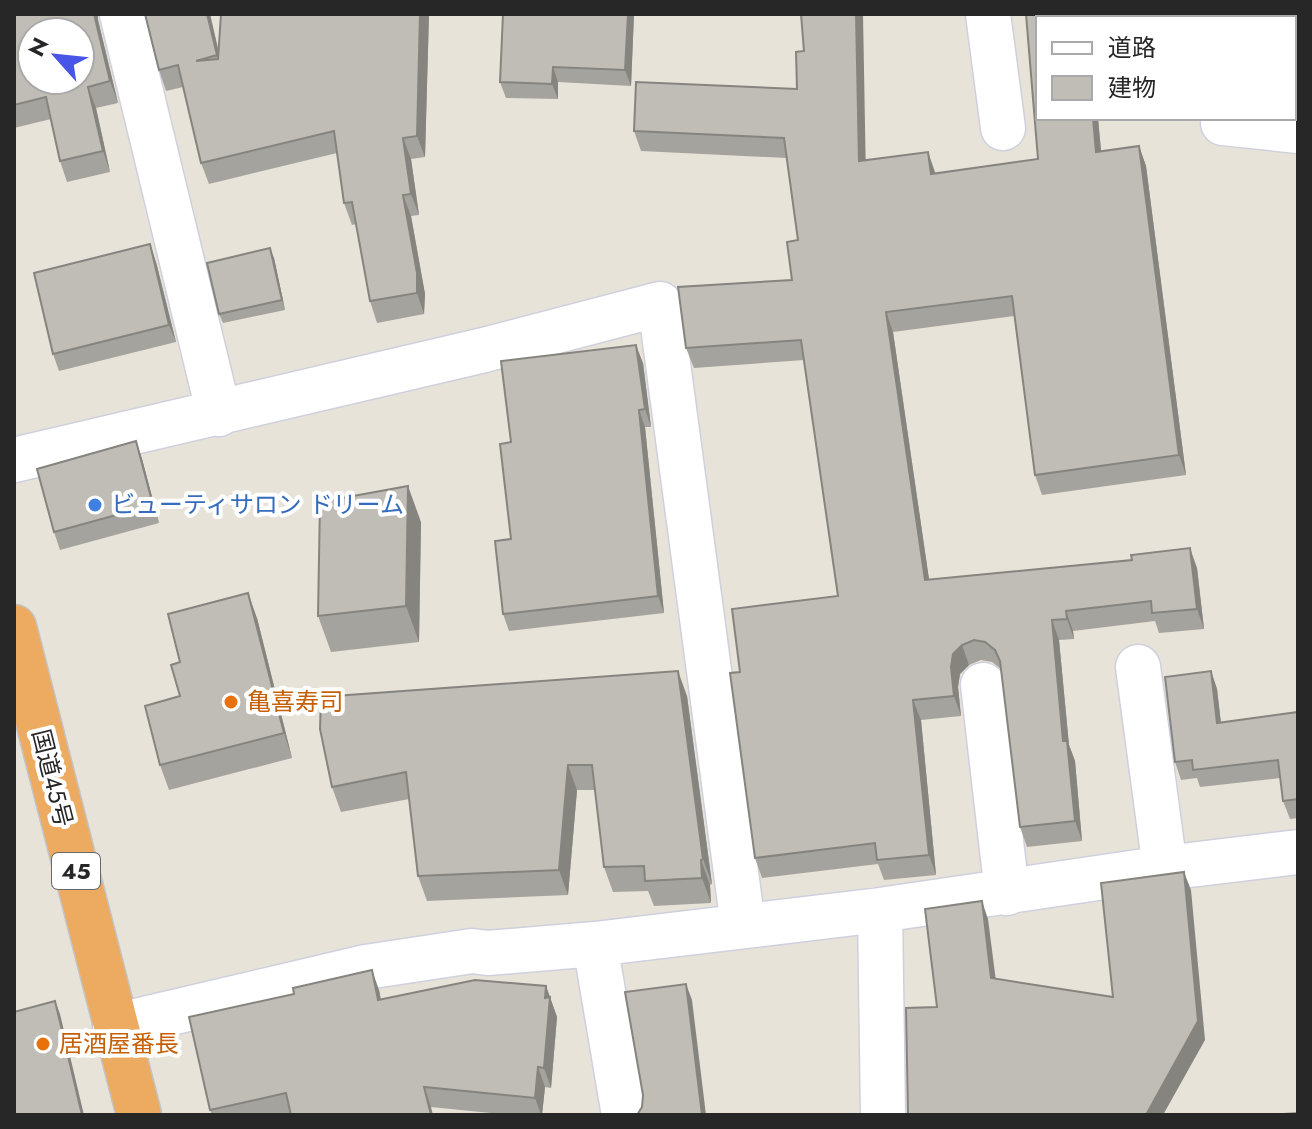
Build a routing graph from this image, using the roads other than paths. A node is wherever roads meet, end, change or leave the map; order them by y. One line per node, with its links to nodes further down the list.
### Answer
1 (122, 14): 6 (street)
2 (988, 14): 4 (street)
3 (1223, 120): 5 (street)
4 (1003, 128)
5 (1298, 131)
6 (219, 414): 7 (street); 15 (street)
7 (14, 460)
8 (14, 627): 17 (highway, 国道45号 / 45)
9 (1138, 667): 12 (street)
10 (983, 685): 13 (street)
11 (1298, 852): 12 (street)
12 (1165, 868): 13 (street)
13 (1007, 893): 14 (street)
14 (880, 910): 15 (street); 20 (street)
15 (743, 925): 16 (street)
16 (595, 944): 17 (street); 19 (street)
17 (115, 1026): 18 (highway, 国道45号 / 45)
18 (139, 1115)
19 (624, 1115)
20 (883, 1115)

